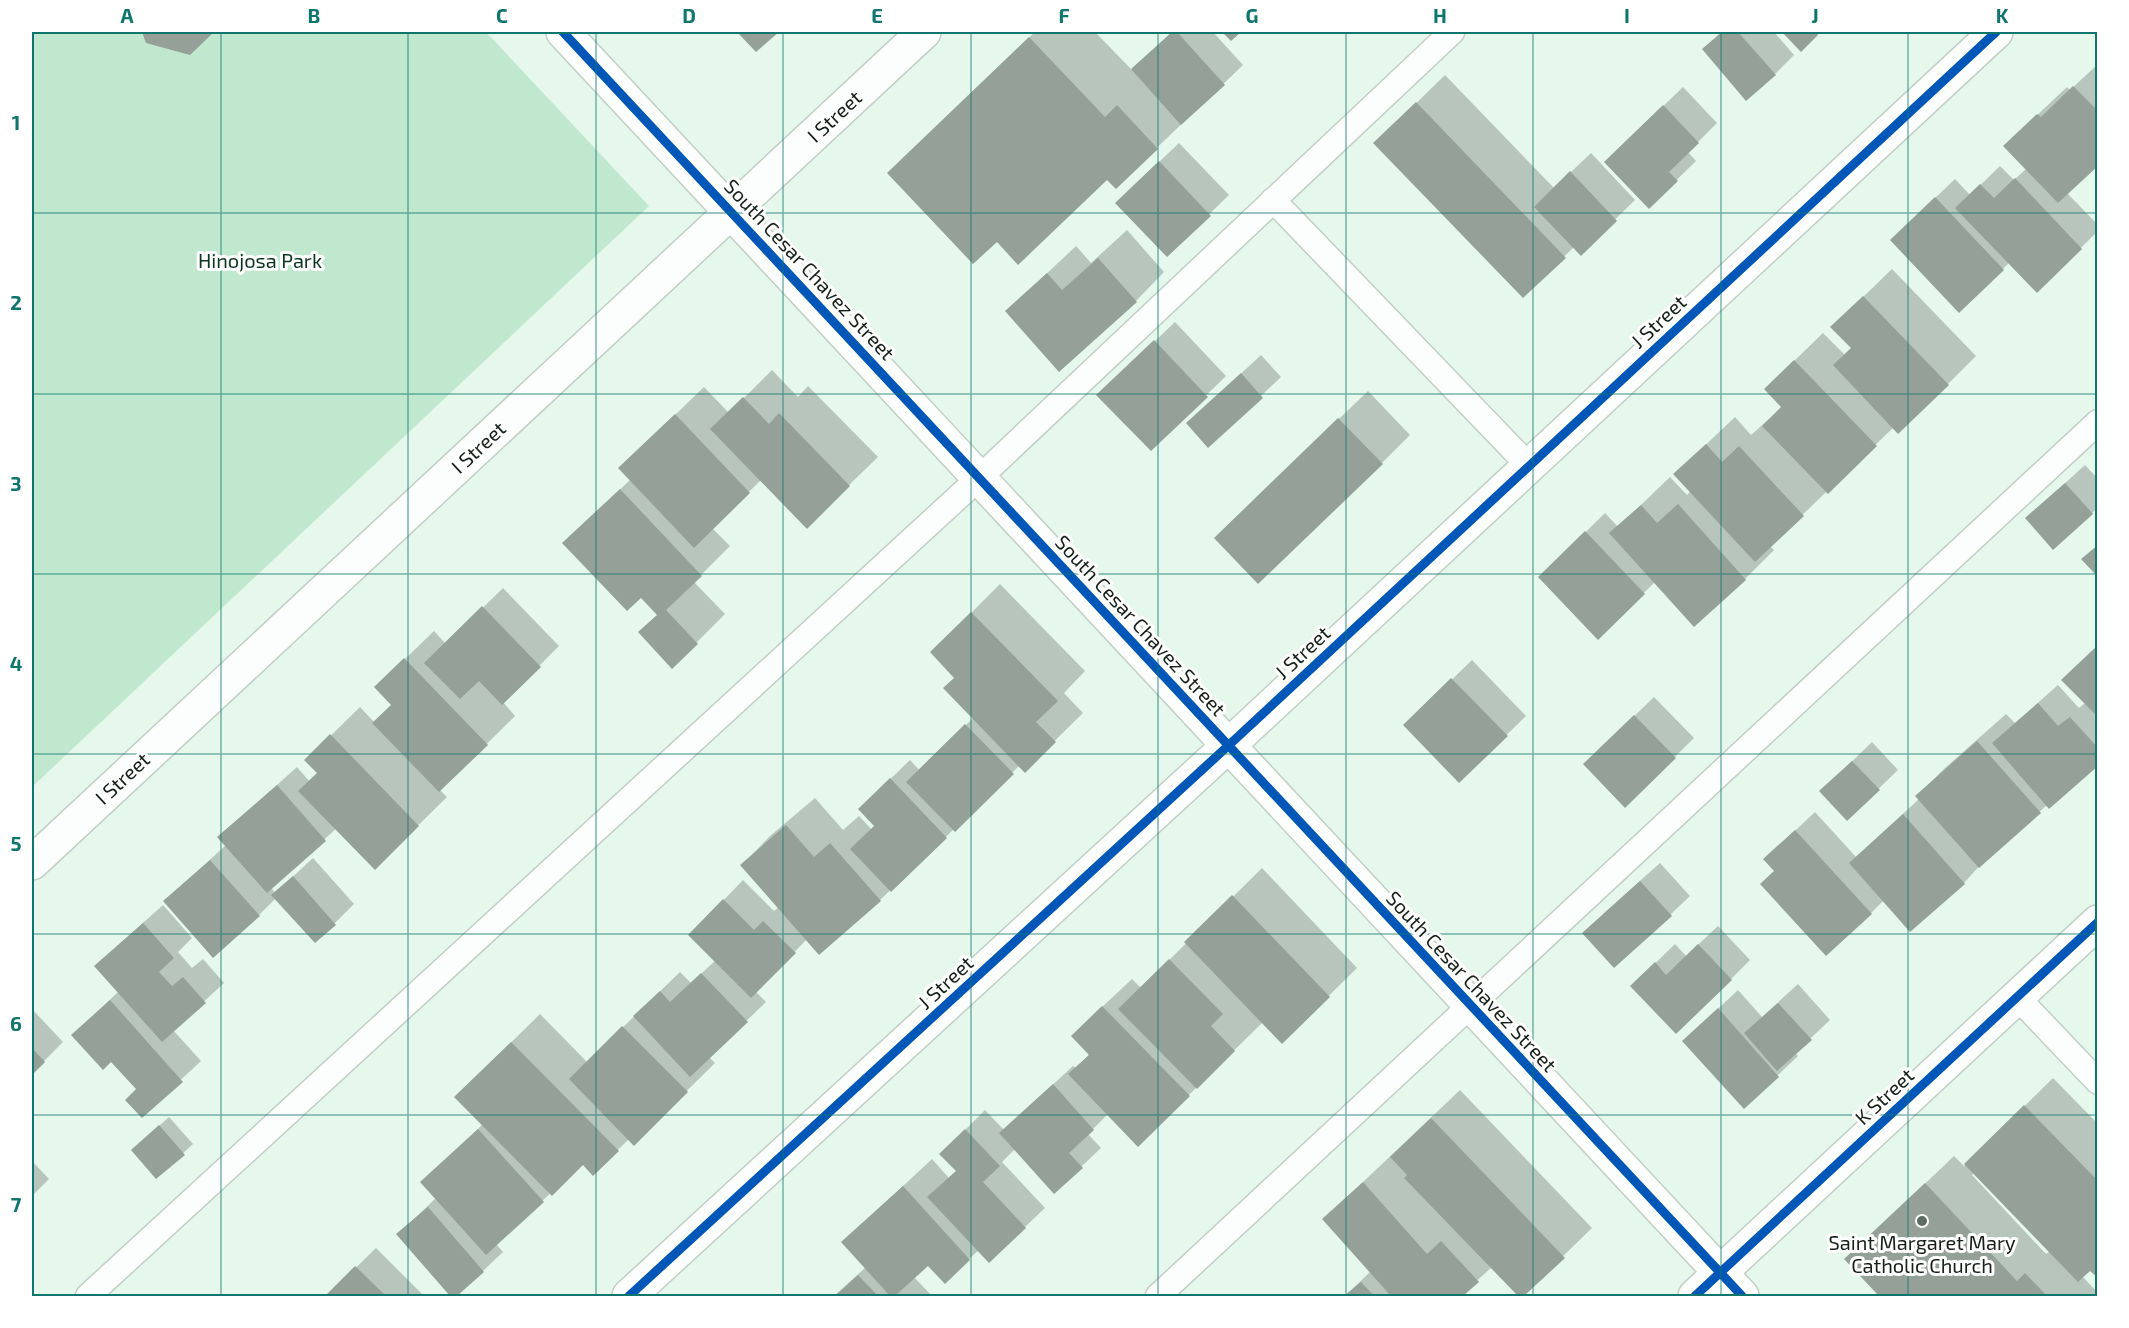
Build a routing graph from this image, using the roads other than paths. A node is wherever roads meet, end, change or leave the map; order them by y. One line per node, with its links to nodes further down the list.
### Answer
1 (563, 32): 6 (street, South Cesar Chavez Street)
2 (924, 32): 6 (street, I Street)
3 (1452, 32): 5 (lane)
4 (1996, 32): 8 (street, J Street)
5 (1273, 200): 8 (lane); 9 (lane)
6 (732, 211): 9 (street, South Cesar Chavez Street); 11 (street, I Street)
7 (2097, 423): 14 (lane)
8 (1529, 466): 10 (street, J Street)
9 (979, 478): 10 (street, South Cesar Chavez Street); 17 (lane)
10 (1229, 745): 14 (street, South Cesar Chavez Street); 18 (street, J Street)
11 (32, 863)
12 (2097, 922): 13 (street, K Street)
13 (2017, 997): 15 (lane); 16 (street, K Street)
14 (1470, 1005): 16 (street, South Cesar Chavez Street); 19 (lane)
15 (2097, 1082)
16 (1731, 1285): 20 (street, K Street)
17 (87, 1296)
18 (629, 1296)
19 (1158, 1296)
20 (1695, 1296)

